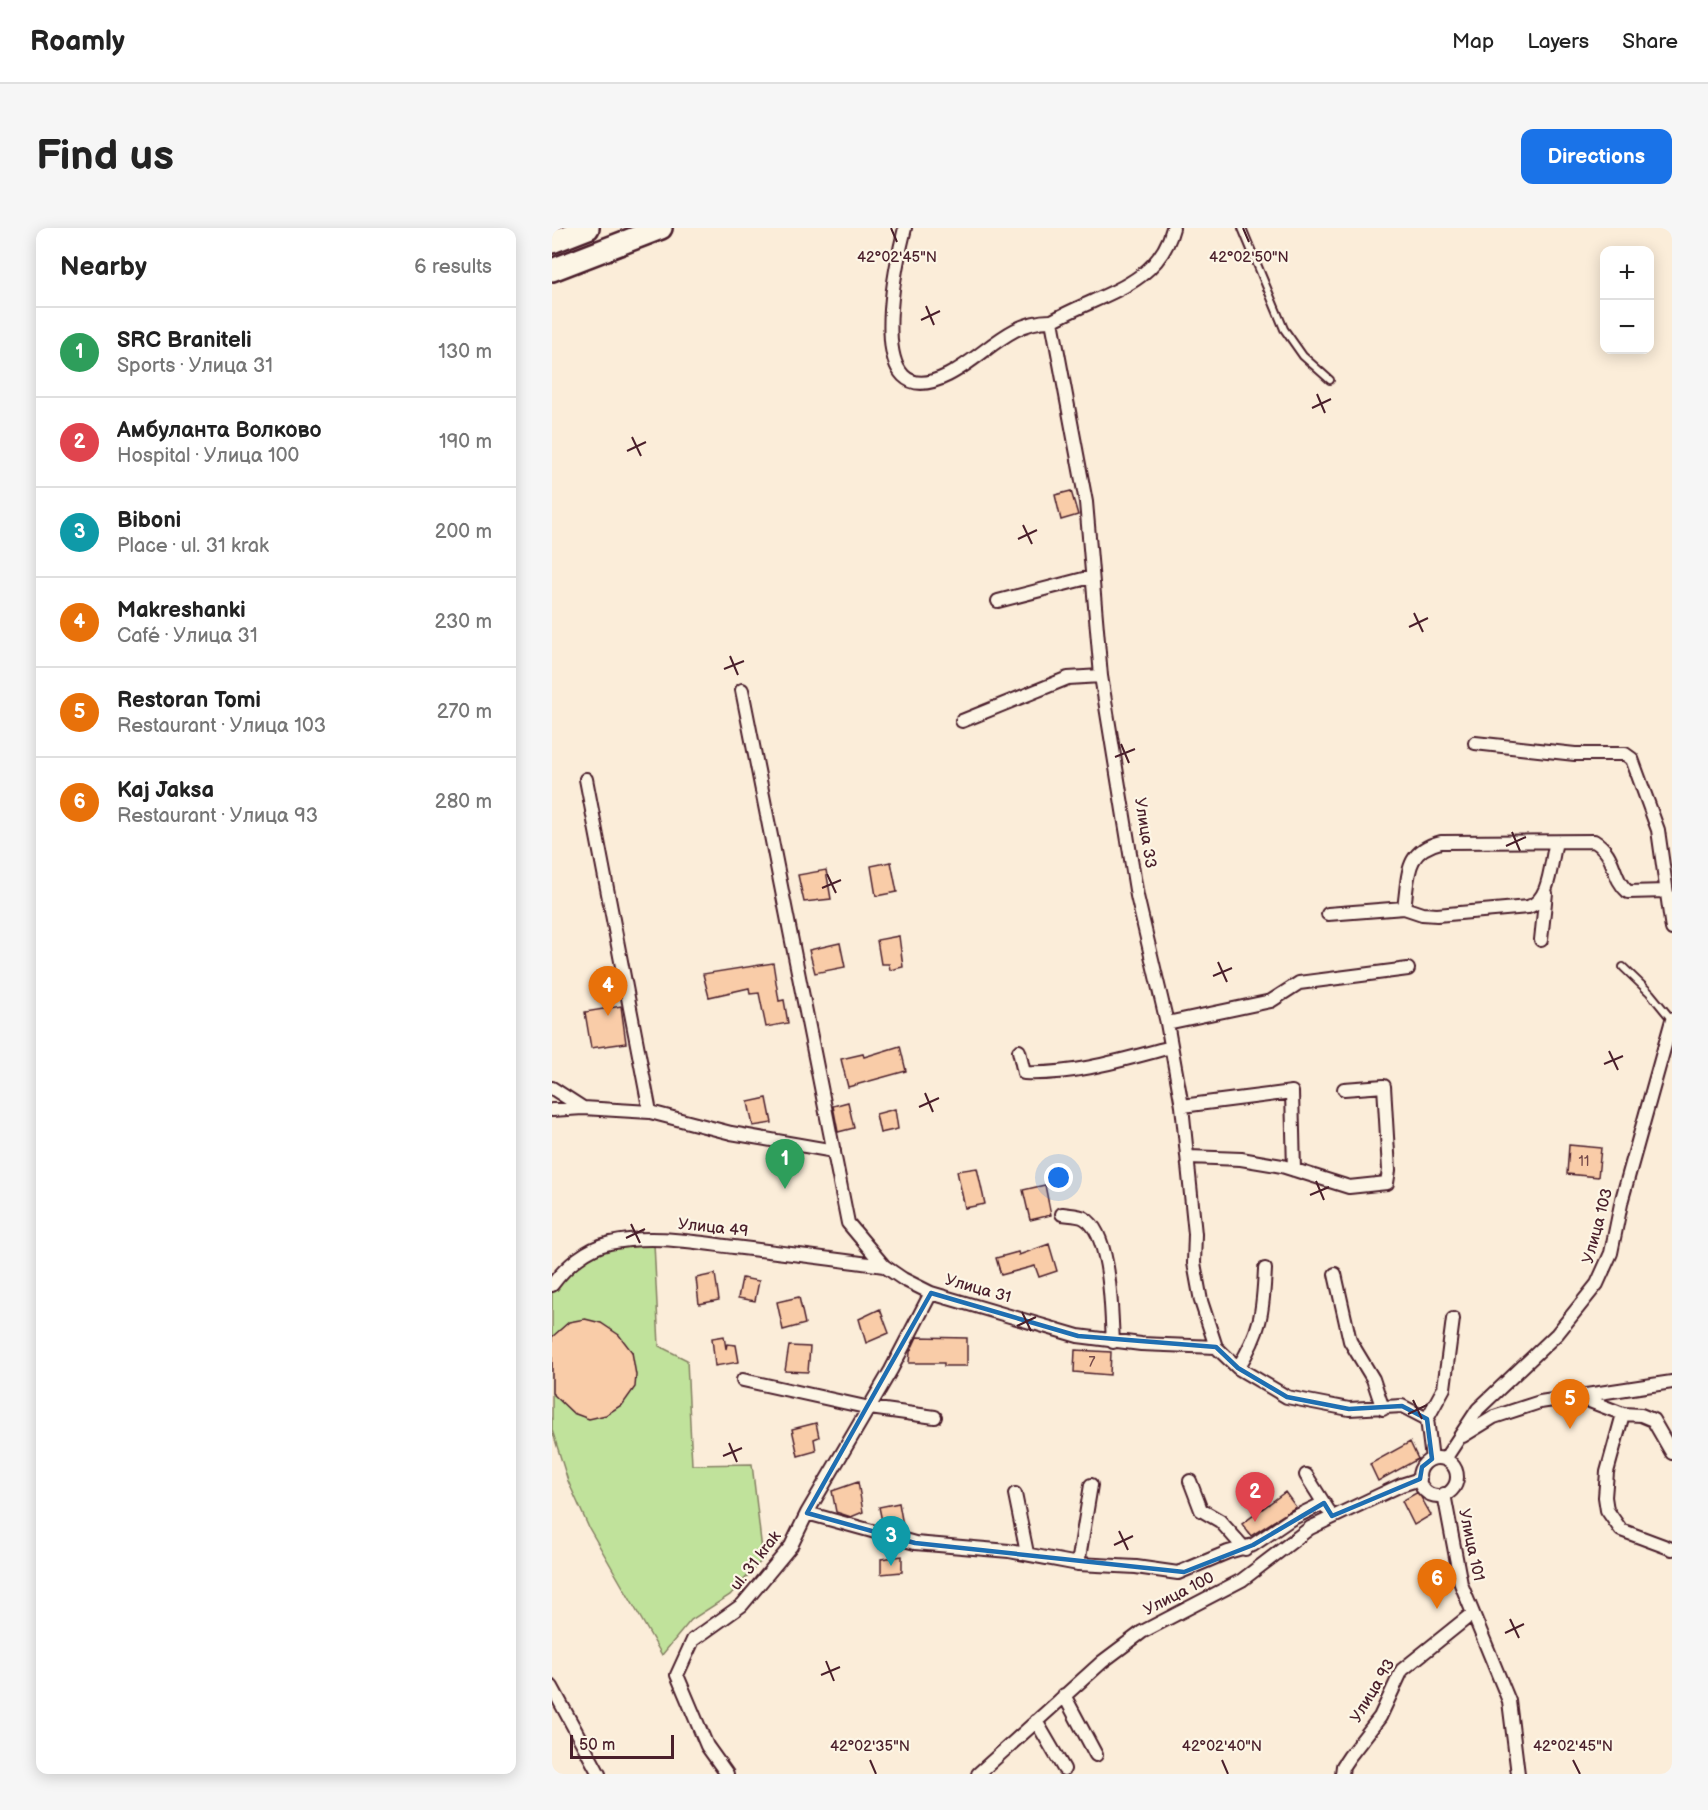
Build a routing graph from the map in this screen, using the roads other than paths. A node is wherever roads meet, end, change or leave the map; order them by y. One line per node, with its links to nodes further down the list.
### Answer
1 (588, 228): 6 (highway)
2 (661, 228): 7 (highway)
3 (905, 228): 8 (street)
4 (1173, 228): 8 (street)
5 (1242, 228): 9 (lane)
6 (552, 242)
7 (552, 270)
8 (1052, 321): 10 (street, Улица 33)
9 (1330, 380)
10 (1091, 577): 11 (street); 12 (street, Улица 33)
11 (998, 601)
12 (1101, 676): 14 (street); 27 (street, Улица 33)
13 (742, 690): 36 (street, Улица 31)
14 (962, 721)
15 (1475, 743): 18 (street)
16 (586, 779): 35 (street)
17 (1556, 842): 18 (street); 19 (street); 20 (street)
18 (1666, 891): 22 (street)
19 (1546, 892): 20 (street); 23 (street)
20 (1404, 908): 21 (street)
21 (1328, 914)
22 (1672, 929)
23 (1541, 940)
24 (1623, 967): 26 (lane)
25 (1408, 969): 27 (street)
26 (1672, 1020): 57 (street, Улица 103)
27 (1167, 1023): 28 (street, Улица 33)
28 (1171, 1047): 29 (street); 32 (street, Улица 33)
29 (1019, 1051)
30 (552, 1088): 33 (street)
31 (1344, 1089): 38 (street)
32 (1182, 1106): 37 (street, Улица 33); 38 (street)
33 (583, 1108): 34 (street); 35 (street)
34 (552, 1110)
35 (650, 1112): 36 (street)
36 (834, 1151): 40 (street, Улица 31)
37 (1189, 1157): 38 (street); 47 (street, Улица 33)
38 (1294, 1170)
39 (1062, 1214): 46 (street)
40 (884, 1266): 43 (street, Улица 49); 44 (street, Улица 31)
41 (1265, 1269): 48 (street)
42 (1335, 1274): 53 (street)
43 (552, 1285)
44 (931, 1293): 46 (street, Улица 31); 52 (street, ul. 31 krak)
45 (1453, 1319): 56 (street)
46 (1113, 1342): 47 (street, Улица 31)
47 (1216, 1347): 48 (street)
48 (1238, 1368): 53 (street)
49 (743, 1380): 52 (street)
50 (1672, 1382): 51 (street)
51 (1578, 1397): 54 (street); 57 (street)
52 (870, 1408): 55 (street); 67 (street, ul. 31 krak)
53 (1383, 1409): 56 (street)
54 (1623, 1414): 58 (street); 70 (street)
55 (934, 1417)
56 (1427, 1419): 59 (street)
57 (1459, 1438): 59 (street, Улица 103)
58 (1672, 1453)
59 (1439, 1459): 61 (street); 65 (street)
60 (1306, 1475): 66 (street)
61 (1420, 1479): 65 (street); 68 (street, Улица 100)
62 (1190, 1481): 69 (street)
63 (1091, 1485): 72 (street)
64 (1015, 1494): 71 (street)
65 (1444, 1494): 73 (street, Улица 101)
66 (1324, 1503): 68 (street); 69 (street)
67 (807, 1513): 71 (street); 80 (street, ul. 31 krak)
68 (1332, 1516): 75 (street, Улица 100)
69 (1245, 1549): 72 (street)
70 (1672, 1549)
71 (1027, 1553): 72 (street)
72 (1078, 1564)
73 (1473, 1613): 82 (street, Улица 93); 83 (street, Улица 101)
74 (552, 1687): 79 (street)
75 (1064, 1695): 76 (street, Улица 100); 77 (street)
76 (1036, 1721): 78 (street); 81 (street, Улица 100)
77 (1096, 1755)
78 (1064, 1769)
79 (599, 1774)
80 (727, 1774)
81 (978, 1774)
82 (1341, 1774)
83 (1518, 1774)

